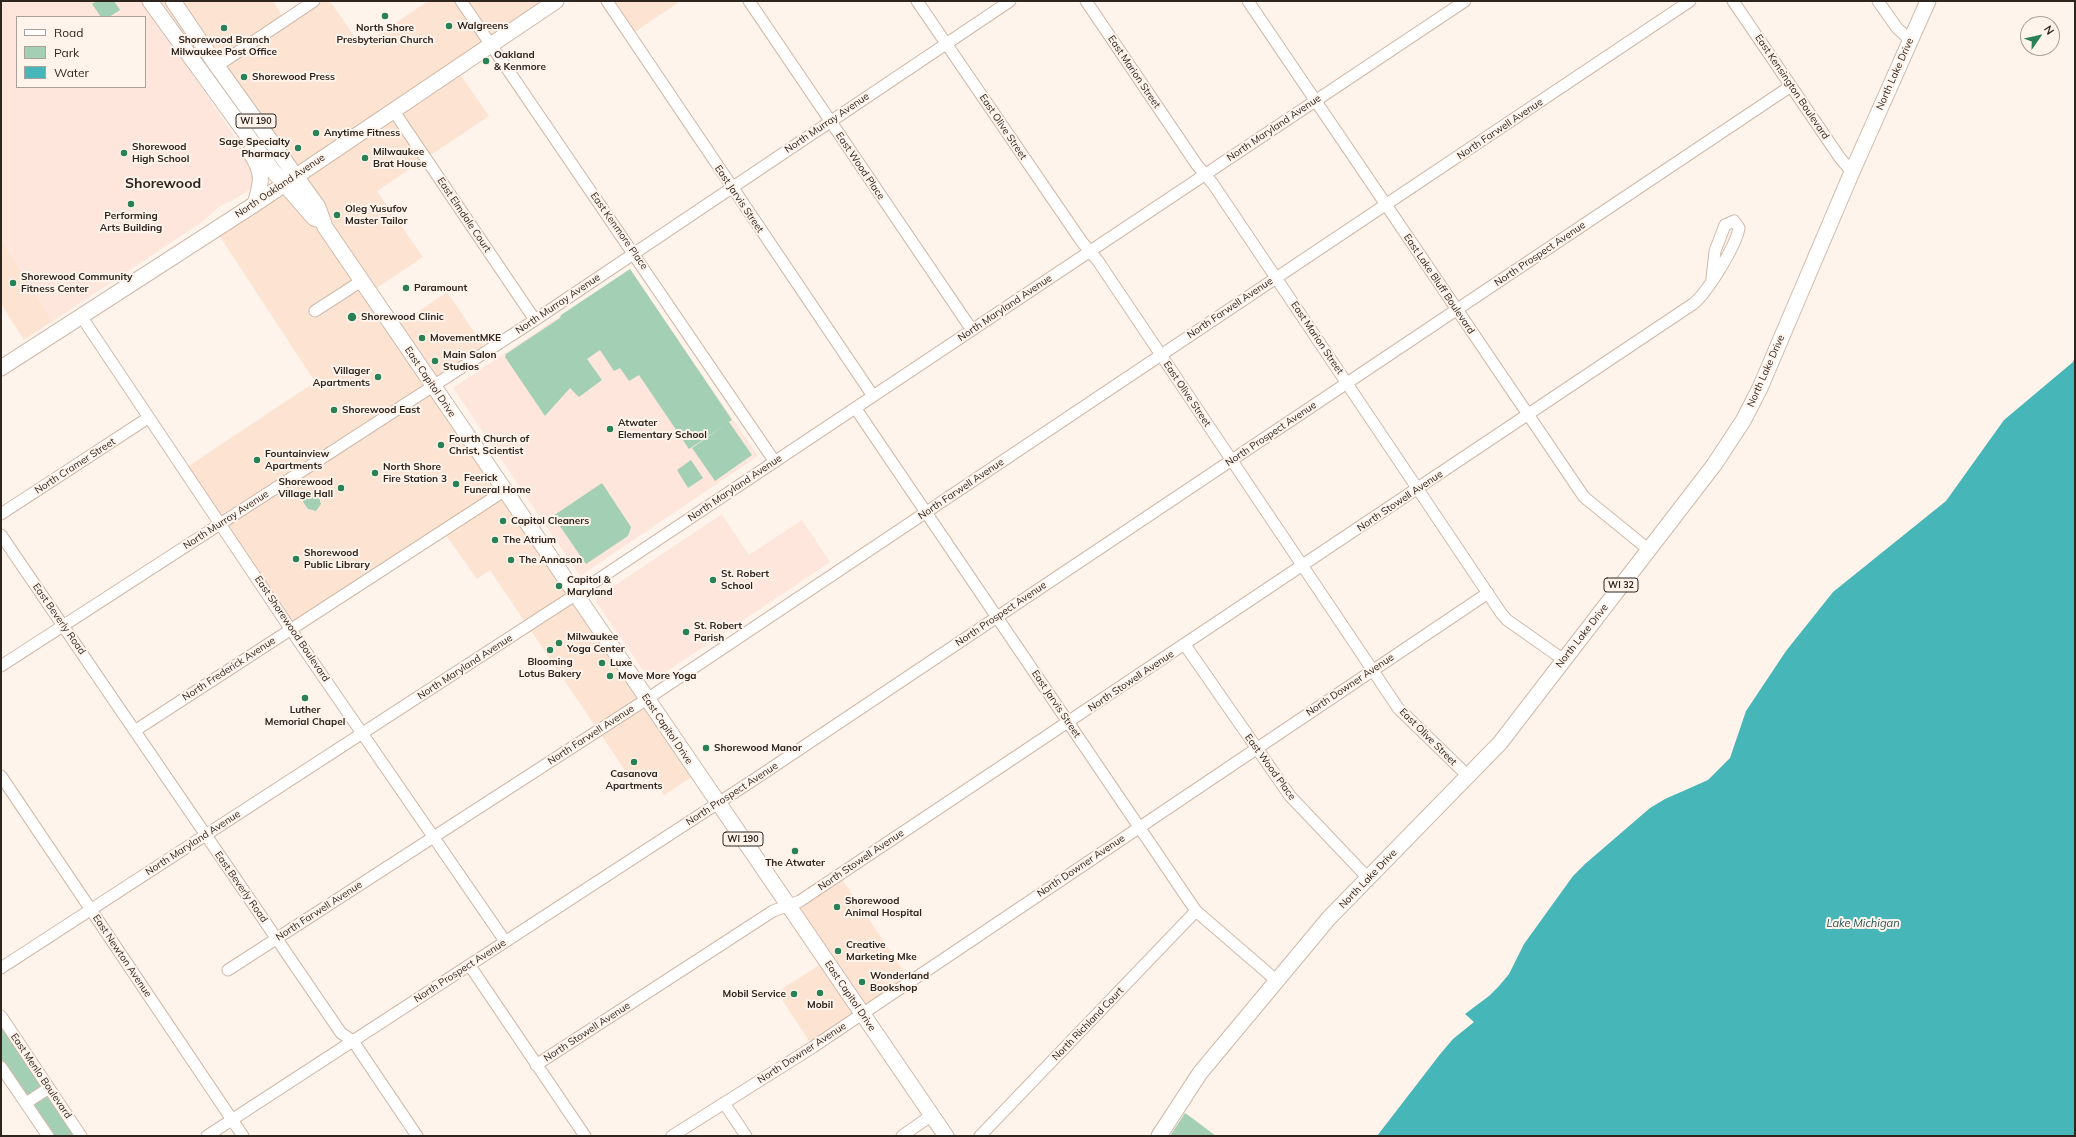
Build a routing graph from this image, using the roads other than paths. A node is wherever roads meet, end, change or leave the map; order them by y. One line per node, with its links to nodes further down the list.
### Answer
1 (174, 1): 20 (main road, East Capitol Drive / WI 190)
2 (314, 1): 20 (street)
3 (461, 1): 19 (street, East Kenmore Place)
4 (556, 1): 19 (main road, North Oakland Avenue)
5 (607, 1): 30 (street, East Jarvis Street)
6 (749, 1): 25 (street, East Wood Place)
7 (918, 1): 18 (street, East Olive Street)
8 (1010, 1): 18 (street, North Murray Avenue)
9 (1086, 1): 27 (street, East Marion Street)
10 (1248, 1): 23 (street, East Lake Bluff Boulevard)
11 (1465, 1): 23 (street, North Maryland Avenue)
12 (1690, 1): 32 (street, North Farwell Avenue)
13 (1733, 1): 21 (street, East Kensington Boulevard)
14 (1878, 1): 17 (street)
15 (1928, 1): 17 (main road, North Lake Drive / WI 32)
16 (155, 7): 20 (main road); 22 (main road, East Capitol Drive / WI 190)
17 (1910, 40): 26 (main road, North Lake Drive / WI 32)
18 (946, 44): 25 (street, North Murray Avenue); 34 (street, East Olive Street)
19 (490, 46): 24 (main road, North Oakland Avenue); 35 (street, East Kenmore Place)
20 (217, 66): 28 (main road, East Capitol Drive / WI 190)
21 (1791, 86): 26 (street, East Kensington Boulevard); 39 (street, North Prospect Avenue)
22 (214, 91): 29 (main road, East Capitol Drive / WI 190); 31 (main road)
23 (1315, 101): 27 (street, North Maryland Avenue); 32 (street, East Lake Bluff Boulevard)
24 (393, 110): 28 (main road, North Oakland Avenue); 42 (street, East Elmdale Court)
25 (830, 121): 30 (street, North Murray Avenue); 43 (street, East Wood Place)
26 (1852, 172): 60 (main road, North Lake Drive / WI 32)
27 (1205, 174): 34 (street, North Maryland Avenue); 36 (street, East Marion Street)
28 (296, 176): 29 (main road, North Oakland Avenue); 33 (main road, East Capitol Drive / WI 190)
29 (283, 184): 31 (main road, North Oakland Avenue); 33 (main road, East Capitol Drive / WI 190)
30 (732, 188): 35 (street, North Murray Avenue); 48 (street, East Jarvis Street)
31 (255, 204): 41 (main road, North Oakland Avenue)
32 (1386, 206): 36 (street, North Farwell Avenue); 39 (street, East Lake Bluff Boulevard)
33 (322, 221): 38 (main road, East Capitol Drive / WI 190)
34 (1090, 252): 43 (street, North Maryland Avenue); 44 (street, East Olive Street)
35 (634, 253): 42 (street, North Murray Avenue); 53 (street, East Kenmore Place)
36 (1276, 278): 44 (street, North Farwell Avenue); 46 (street, East Marion Street)
37 (1712, 279): 50 (street, North Stowell Avenue)
38 (362, 280): 40 (street); 47 (main road, East Capitol Drive / WI 190)
39 (1458, 310): 46 (street, North Prospect Avenue); 50 (street, East Lake Bluff Boulevard)
40 (315, 311)
41 (81, 316): 45 (main road, North Oakland Avenue); 51 (street, East Shorewood Boulevard)
42 (535, 320): 47 (street, North Murray Avenue)
43 (972, 330): 48 (street, North Maryland Avenue)
44 (1160, 355): 52 (street, East Olive Street); 56 (street, North Farwell Avenue)
45 (1, 368)
46 (1347, 383): 52 (street, North Prospect Avenue); 54 (street, East Marion Street)
47 (432, 386): 55 (main road, East Capitol Drive / WI 190); 58 (street, North Murray Avenue)
48 (873, 396): 49 (street, North Maryland Avenue)
49 (856, 408): 53 (street, North Maryland Avenue); 56 (street, East Jarvis Street)
50 (1528, 414): 54 (street, North Stowell Avenue); 60 (street, East Lake Bluff Boulevard)
51 (148, 418): 57 (street, North Cramer Street); 58 (street, East Shorewood Boulevard)
52 (1231, 461): 61 (street, East Olive Street); 64 (street, North Prospect Avenue)
53 (775, 462): 63 (street, North Maryland Avenue)
54 (1418, 488): 61 (street, North Stowell Avenue); 62 (street, East Marion Street)
55 (504, 491): 63 (main road, East Capitol Drive / WI 190); 66 (street, North Frederick Avenue)
56 (925, 512): 64 (street, East Jarvis Street); 71 (street, North Farwell Avenue)
57 (1, 514)
58 (221, 522): 65 (street, North Murray Avenue); 66 (street, East Shorewood Boulevard)
59 (1, 535): 65 (street, East Beverly Road)
60 (1649, 550): 68 (main road, North Lake Drive / WI 32)
61 (1302, 566): 67 (street, North Stowell Avenue); 70 (street, East Olive Street)
62 (1488, 593): 68 (street, East Marion Street); 70 (street, North Downer Avenue)
63 (576, 595): 71 (main road, East Capitol Drive / WI 190); 74 (street, North Maryland Avenue)
64 (997, 617): 72 (street, East Jarvis Street); 78 (street, North Prospect Avenue)
65 (64, 626): 69 (street, North Murray Avenue); 73 (street, East Beverly Road)
66 (291, 630): 73 (street, North Frederick Avenue); 74 (street, East Shorewood Boulevard)
67 (1185, 645): 72 (street, North Stowell Avenue); 75 (street, East Wood Place)
68 (1564, 660): 77 (main road, North Lake Drive / WI 32)
69 (1, 666)
70 (1372, 669): 75 (street, North Downer Avenue); 77 (street, East Olive Street)
71 (647, 699): 78 (main road, East Capitol Drive / WI 190); 81 (street, North Farwell Avenue)
72 (1068, 722): 79 (street, East Jarvis Street); 83 (street, North Stowell Avenue)
73 (136, 730): 80 (street, East Beverly Road)
74 (363, 733): 80 (street, North Maryland Avenue); 81 (street, East Shorewood Boulevard)
75 (1256, 749): 79 (street, North Downer Avenue); 82 (street, East Wood Place)
76 (1, 776): 84 (street, East Newton Avenue)
77 (1468, 776): 82 (main road, North Lake Drive / WI 32)
78 (718, 803): 83 (main road, East Capitol Drive / WI 190); 87 (street, North Prospect Avenue)
79 (1139, 827): 85 (street, East Jarvis Street); 92 (street, North Downer Avenue)
80 (206, 835): 84 (street, North Maryland Avenue); 86 (street, East Beverly Road)
81 (433, 837): 86 (street, North Farwell Avenue); 87 (street, East Shorewood Boulevard)
82 (1368, 878): 91 (main road, North Lake Drive / WI 32)
83 (788, 904): 92 (main road, East Capitol Drive / WI 190); 95 (street, North Stowell Avenue)
84 (90, 911): 89 (street, North Maryland Avenue); 101 (street, East Newton Avenue)
85 (1196, 911): 91 (street, East Jarvis Street); 112 (street, North Richland Court)
86 (277, 938): 90 (street, North Farwell Avenue); 94 (street, East Beverly Road)
87 (505, 941): 88 (street, North Prospect Avenue)
88 (470, 966): 94 (street, North Prospect Avenue); 95 (street)
89 (1, 968)
90 (228, 970)
91 (1277, 981): 113 (main road, North Lake Drive / WI 32)
92 (862, 1014): 99 (street, North Downer Avenue); 100 (main road, East Capitol Drive / WI 190)
93 (1, 1016): 97 (street, East Menlo Boulevard)
94 (353, 1041): 101 (street, North Prospect Avenue); 106 (street, East Beverly Road)
95 (536, 1065): 107 (street)
96 (1, 1066): 98 (street)
97 (49, 1088): 98 (street); 103 (street, East Menlo Boulevard)
98 (26, 1103): 102 (street)
99 (724, 1103): 108 (street, North Downer Avenue); 109 (street)
100 (932, 1115): 110 (street); 111 (main road, East Capitol Drive / WI 190)
101 (232, 1120): 104 (street, North Prospect Avenue); 105 (street, East Newton Avenue)
102 (48, 1136)
103 (81, 1136)
104 (208, 1136)
105 (243, 1136)
106 (417, 1136)
107 (584, 1136)
108 (672, 1136)
109 (746, 1136)
110 (902, 1136)
111 (946, 1136)
112 (980, 1136)
113 (1159, 1136)

